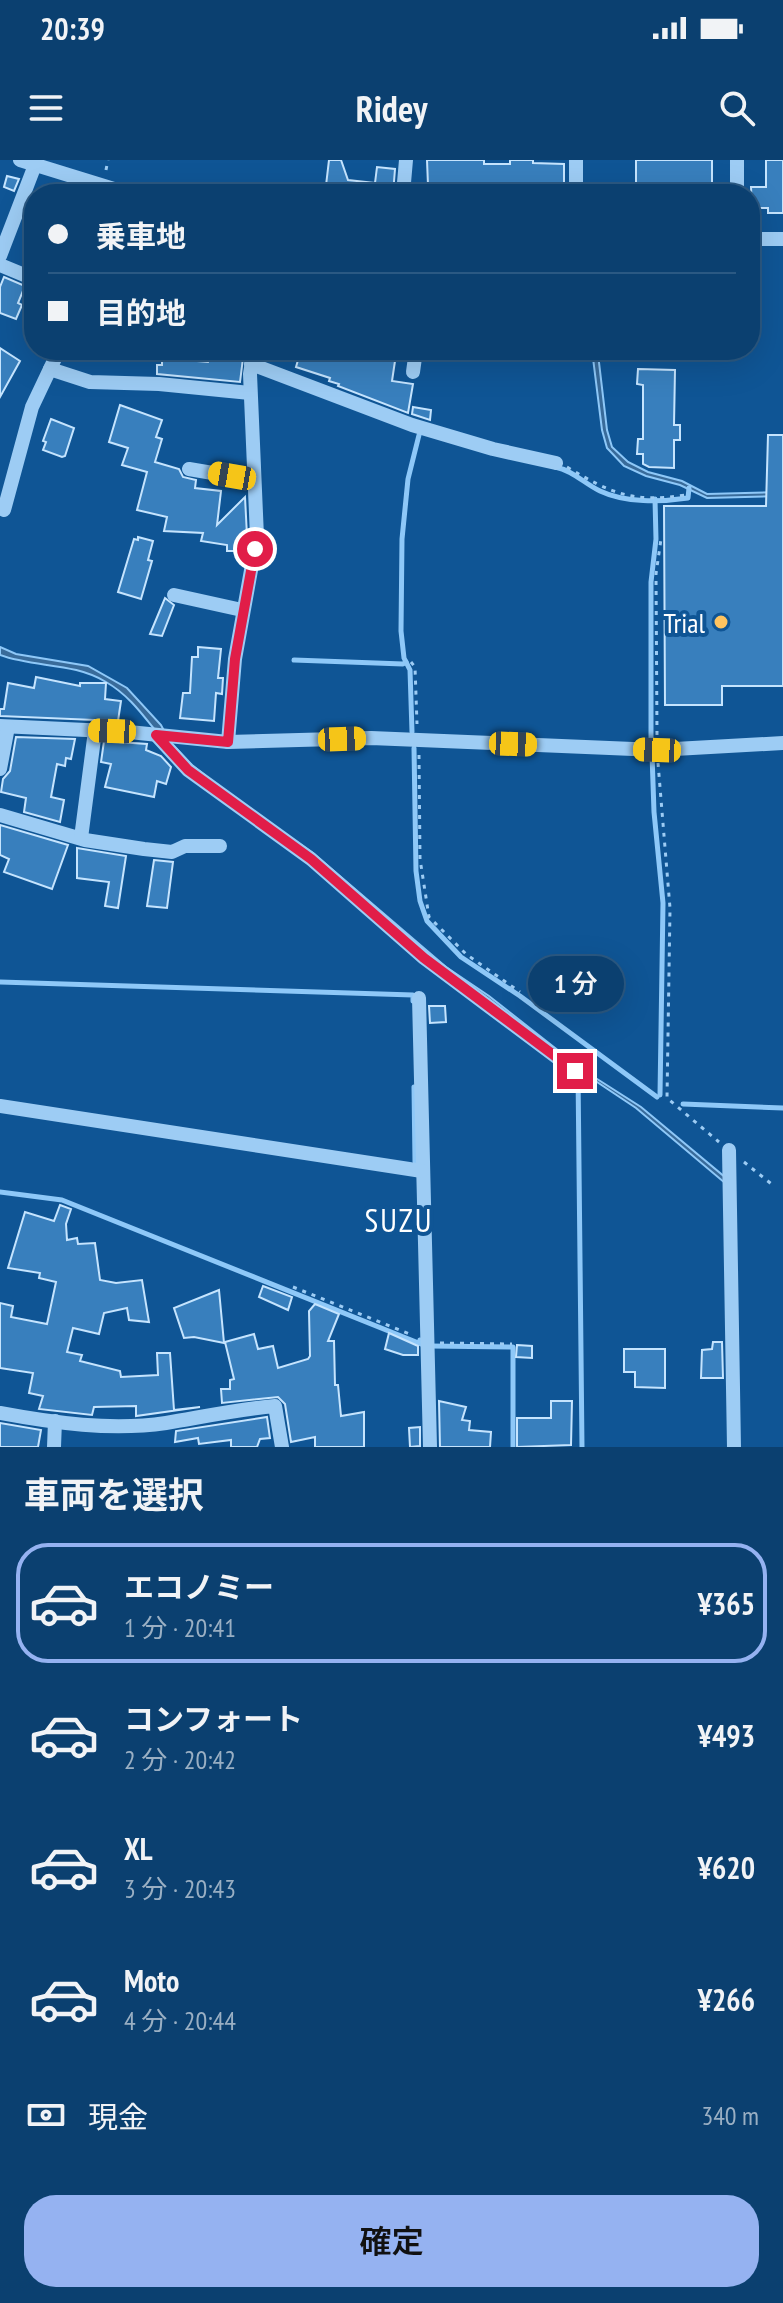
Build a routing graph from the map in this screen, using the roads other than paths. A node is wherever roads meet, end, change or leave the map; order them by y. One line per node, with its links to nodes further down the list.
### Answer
1 (406, 160): 6 (street)
2 (576, 160): 7 (street)
3 (737, 160): 8 (street)
4 (27, 163): 5 (street); 11 (street)
5 (97, 184)
6 (404, 184)
7 (576, 184)
8 (737, 184)
9 (760, 239): 10 (street)
10 (783, 239)
11 (0, 256)
12 (0, 265): 13 (street)
13 (24, 275)
14 (54, 360): 18 (street)
15 (253, 360): 20 (street)
16 (260, 360): 21 (street)
17 (415, 360): 19 (street)
18 (50, 369): 20 (street); 24 (street)
19 (413, 372)
20 (250, 393): 23 (street)
21 (556, 463)
22 (189, 469): 23 (street)
23 (254, 480): 26 (street)
24 (3, 507)
25 (174, 595): 26 (street)
26 (242, 610): 30 (street)
27 (4, 726): 28 (street); 32 (street)
28 (95, 731): 29 (street); 34 (street)
29 (156, 735): 30 (street); 37 (street)
30 (228, 742): 31 (street)
31 (783, 743)
32 (0, 769)
33 (0, 815): 34 (street)
34 (81, 838): 35 (street)
35 (220, 846)
36 (419, 998): 40 (street)
37 (575, 1071)
38 (0, 1106): 40 (street)
39 (729, 1150): 46 (street)
40 (422, 1171): 45 (street)
41 (0, 1413): 42 (street)
42 (55, 1421): 43 (street); 44 (street)
43 (54, 1447)
44 (282, 1447)
45 (430, 1447)
46 (734, 1447)

